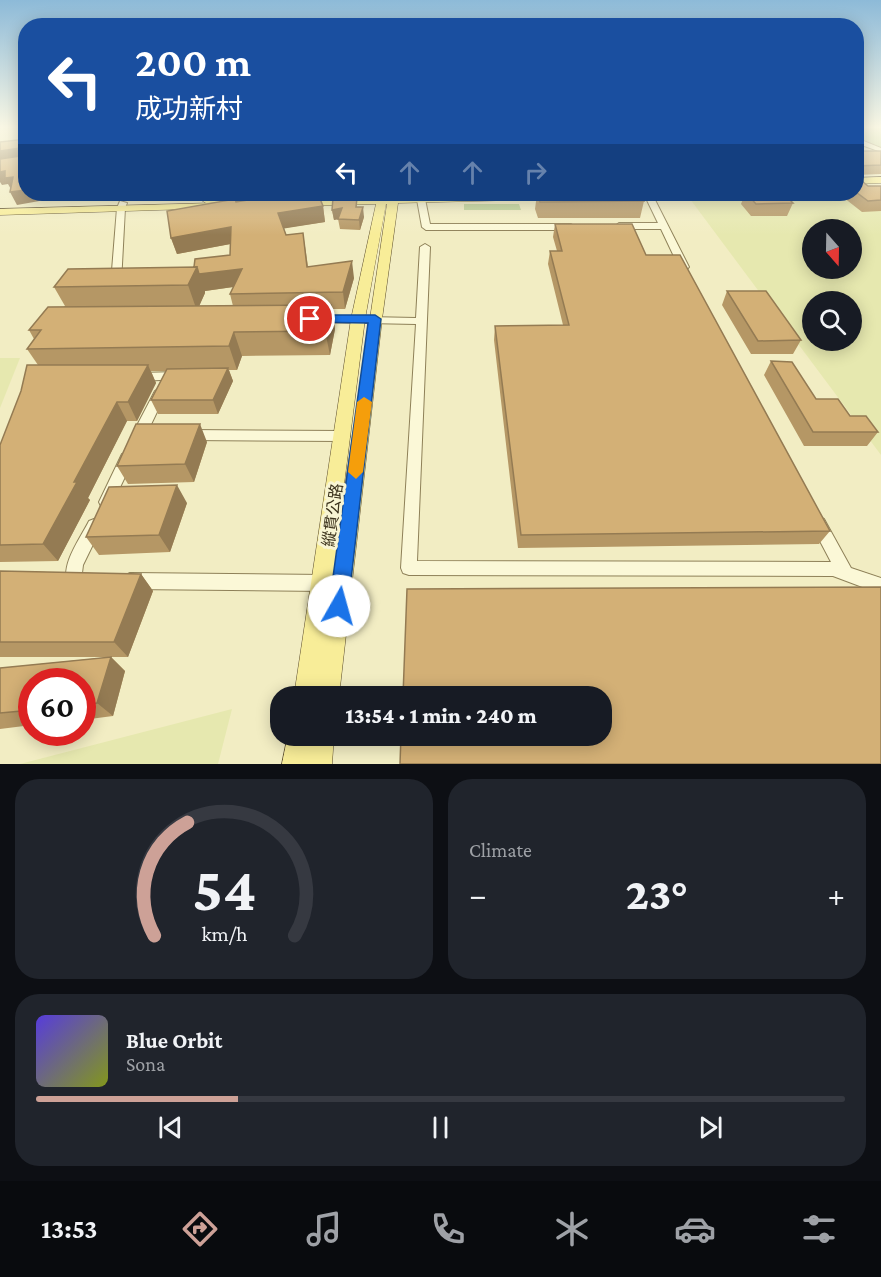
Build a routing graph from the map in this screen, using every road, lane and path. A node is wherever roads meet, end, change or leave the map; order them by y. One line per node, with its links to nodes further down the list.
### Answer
1 (881, 180): 2 (main road)
2 (864, 181)
3 (881, 186): 4 (main road)
4 (864, 187)
5 (256, 201): 9 (main road)
6 (389, 201): 19 (main road, 縱貫公路)
7 (421, 201): 12 (street)
8 (651, 201): 14 (street)
9 (122, 206): 10 (main road); 11 (main road); 17 (street)
10 (0, 207)
11 (0, 212)
12 (580, 226)
13 (603, 226): 14 (street)
14 (663, 226): 16 (street)
15 (425, 247): 20 (street)
16 (690, 279)
17 (116, 287)
18 (310, 319): 19 (street)
19 (367, 319): 20 (street); 25 (main road, 縱貫公路); 29 (main road, 縱貫公路)
20 (421, 321): 27 (street)
21 (168, 376): 22 (street); 23 (street); 28 (street)
22 (191, 376)
23 (122, 377)
24 (173, 435): 25 (street)
25 (343, 436): 28 (main road, 縱貫公路)
26 (812, 510): 27 (street)
27 (845, 573): 30 (street)
28 (322, 583): 29 (street); 31 (main road, 縱貫公路)
29 (342, 583): 32 (main road, 縱貫公路)
30 (881, 586)
31 (307, 686)
32 (328, 686)
33 (298, 746): 35 (main road)
34 (321, 746): 36 (main road)
35 (296, 764)
36 (319, 764)

